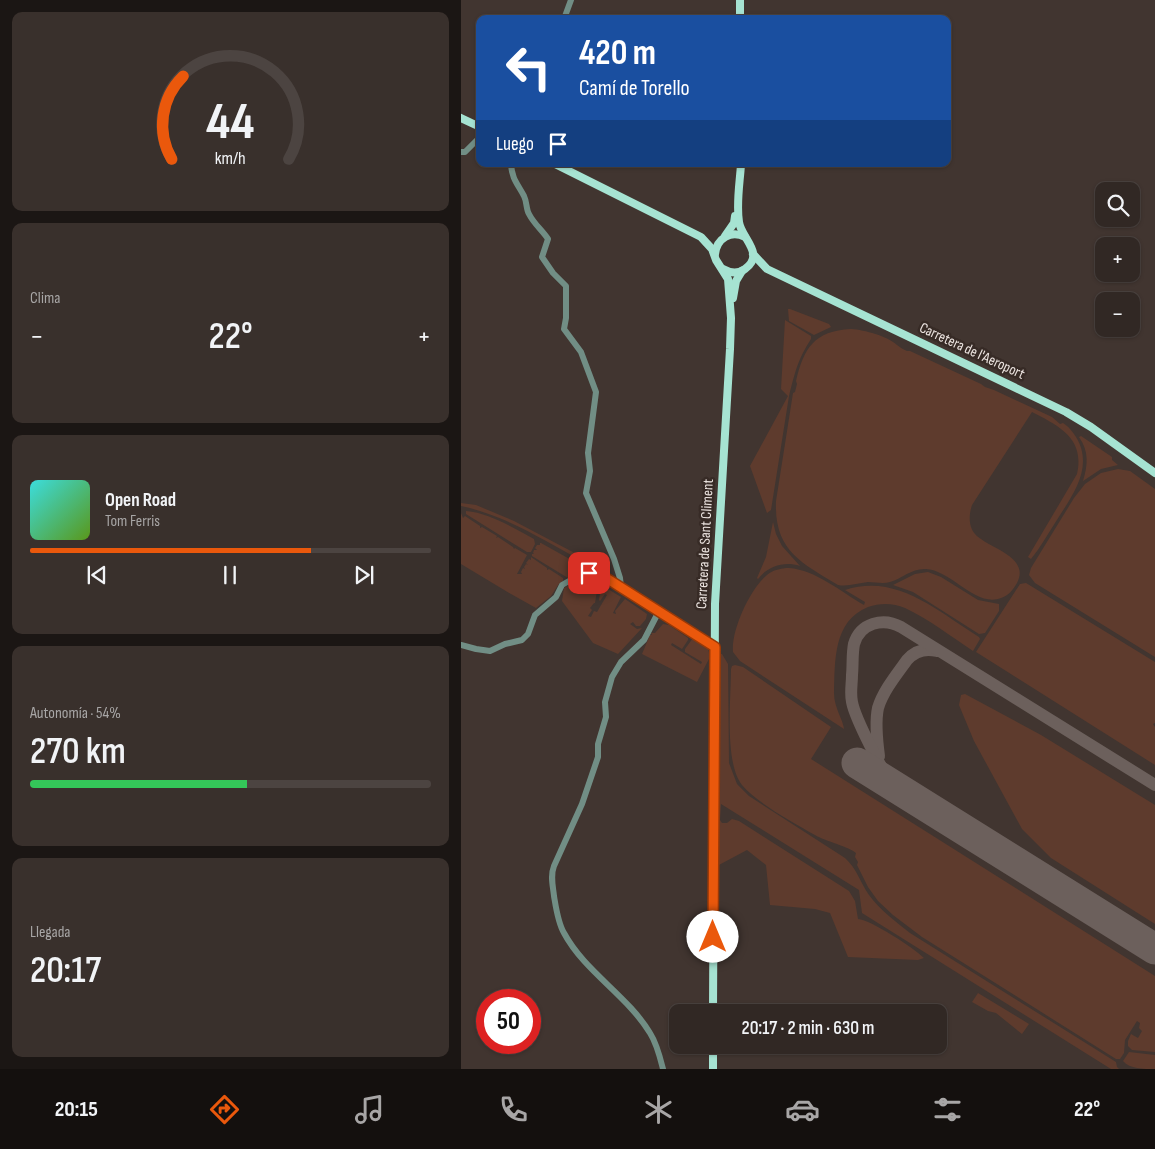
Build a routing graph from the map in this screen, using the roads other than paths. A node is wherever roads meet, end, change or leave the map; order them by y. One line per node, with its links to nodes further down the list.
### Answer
1 (571, 0): 3 (street)
2 (740, 0): 4 (main road)
3 (565, 15)
4 (741, 15)
5 (461, 118): 6 (main road)
6 (476, 125)
7 (476, 141): 8 (street)
8 (461, 152)
9 (511, 167): 23 (street)
10 (561, 167): 13 (main road)
11 (739, 167): 14 (main road)
12 (739, 167): 15 (main road)
13 (694, 234): 14 (main road); 17 (main road)
14 (724, 237): 15 (main road); 17 (main road)
15 (745, 238): 16 (main road)
16 (753, 254): 19 (main road, Carretera de l'Aeroport); 20 (main road)
17 (715, 256): 18 (main road)
18 (721, 268): 20 (main road); 21 (main road)
19 (767, 269): 20 (main road, Carretera de l'Aeroport); 22 (main road, Carretera de l'Aeroport)
20 (744, 270): 21 (main road)
21 (731, 318): 26 (main road, Carretera de Sant Climent)
22 (1155, 473)
23 (621, 587): 24 (street); 25 (street)
24 (659, 611): 26 (street); 29 (street)
25 (461, 645)
26 (715, 647): 27 (main road, Carretera de Sant Climent)
27 (713, 1004)
28 (713, 1054): 30 (main road)
29 (663, 1069)
30 (713, 1069)

